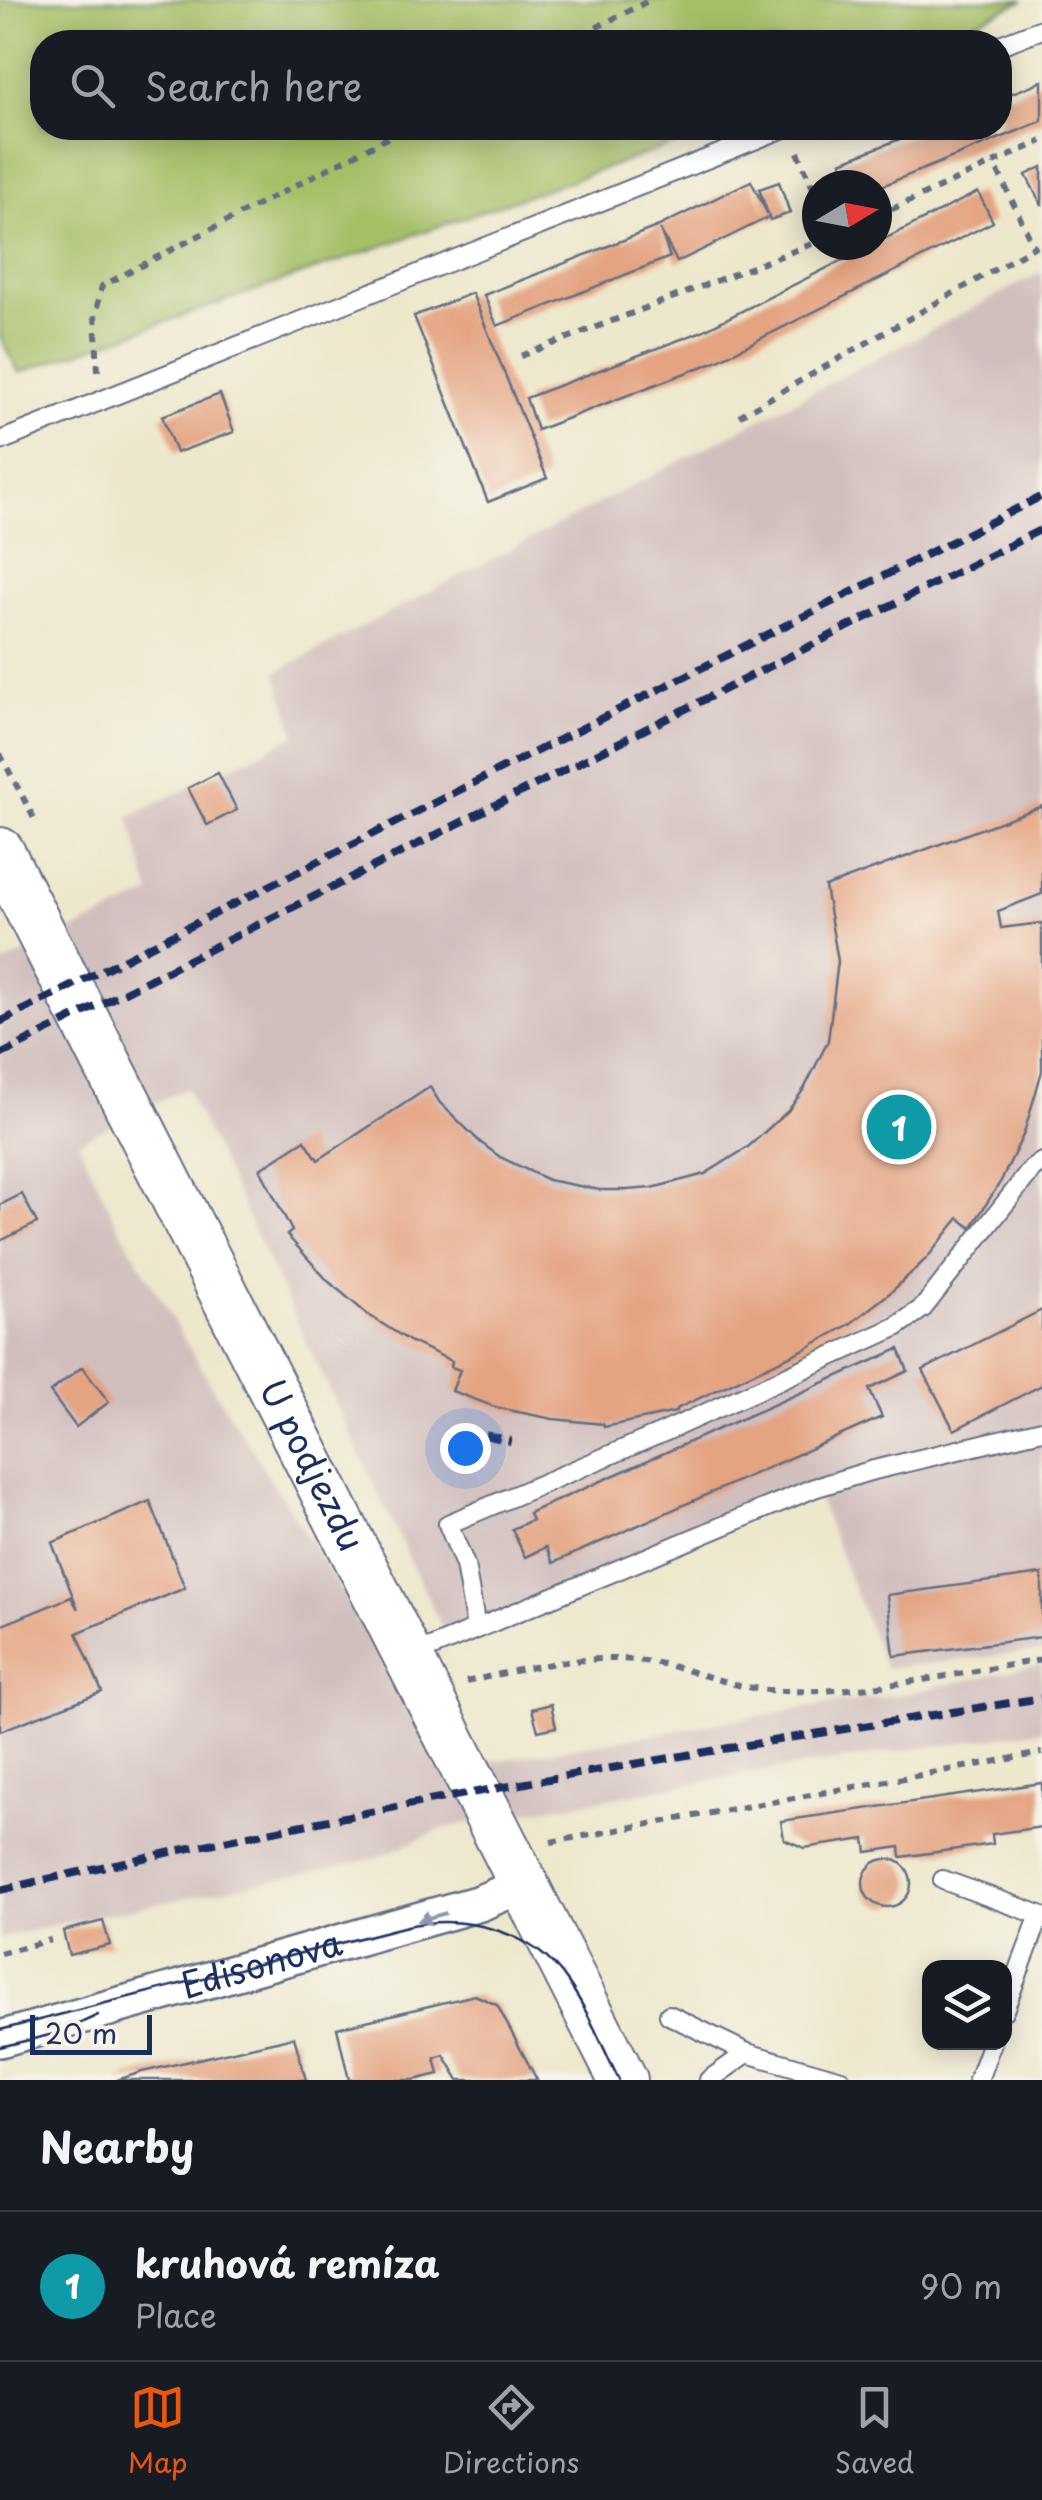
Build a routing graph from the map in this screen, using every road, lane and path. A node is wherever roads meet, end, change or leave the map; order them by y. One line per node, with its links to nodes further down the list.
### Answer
1 (650, 0): 3 (path)
2 (1042, 29): 4 (lane)
3 (591, 30)
4 (1012, 41)
5 (383, 140): 14 (path)
6 (754, 140): 14 (lane)
7 (1042, 141): 9 (path)
8 (795, 145): 10 (path)
9 (994, 163): 11 (path); 15 (path)
10 (805, 170)
11 (892, 209)
12 (802, 248): 13 (path)
13 (521, 356)
14 (100, 402): 16 (lane)
15 (739, 416)
16 (0, 441)
17 (0, 852): 22 (main road, U podjezdu)
18 (1042, 1162): 20 (lane)
19 (1042, 1430): 20 (lane)
20 (476, 1628): 22 (lane)
21 (1042, 1660): 22 (path)
22 (418, 1677): 24 (main road, U podjezdu)
23 (1042, 1753): 24 (path)
24 (534, 1864): 30 (street, Edisonova, one-way to 30); 33 (main road, U podjezdu)
25 (943, 1880): 28 (lane)
26 (50, 1940): 27 (path)
27 (0, 1953)
28 (1012, 1989)
29 (669, 2015): 32 (lane)
30 (0, 2040)
31 (989, 2050): 36 (lane)
32 (747, 2053): 34 (lane); 35 (lane)
33 (623, 2080)
34 (709, 2080)
35 (841, 2080)
36 (978, 2080)

